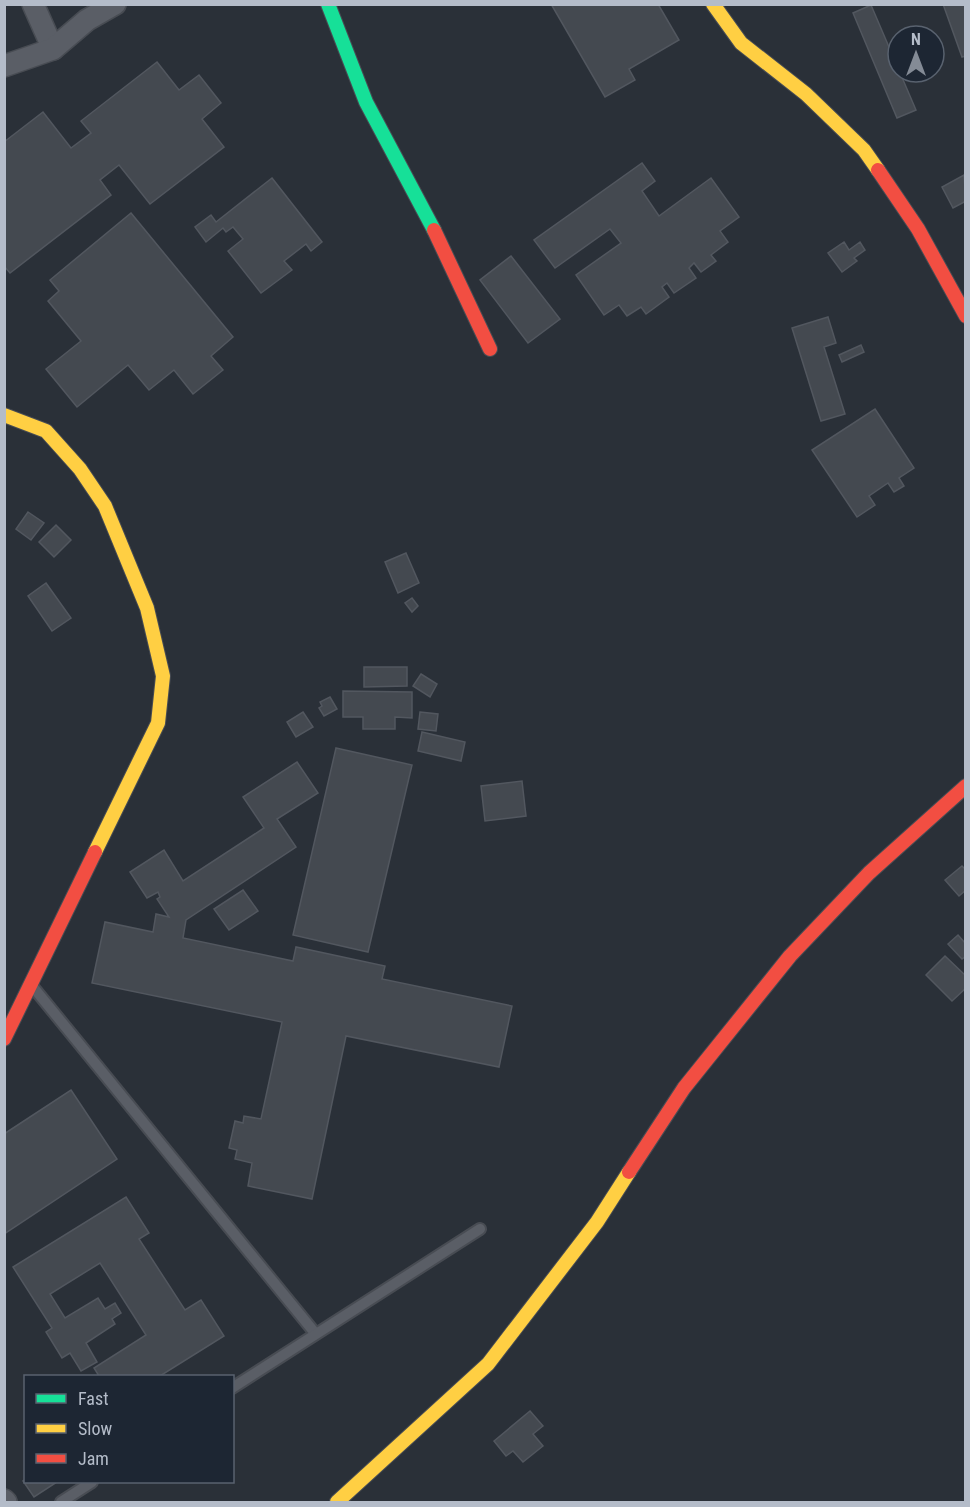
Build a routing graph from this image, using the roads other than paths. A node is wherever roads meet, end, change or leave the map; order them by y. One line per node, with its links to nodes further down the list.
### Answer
1 (33, 4): 5 (street)
2 (115, 4): 5 (street)
3 (328, 4): 8 (street)
4 (713, 4): 7 (street)
5 (53, 49): 6 (street)
6 (4, 66)
7 (966, 316)
8 (490, 349)
9 (4, 415): 11 (street)
10 (966, 786): 18 (street)
11 (31, 985): 12 (street); 14 (lane)
12 (4, 1040)
13 (480, 1229): 14 (lane)
14 (315, 1333): 15 (lane)
15 (234, 1387)
16 (91, 1483): 17 (lane)
17 (61, 1503)
18 (337, 1503)

